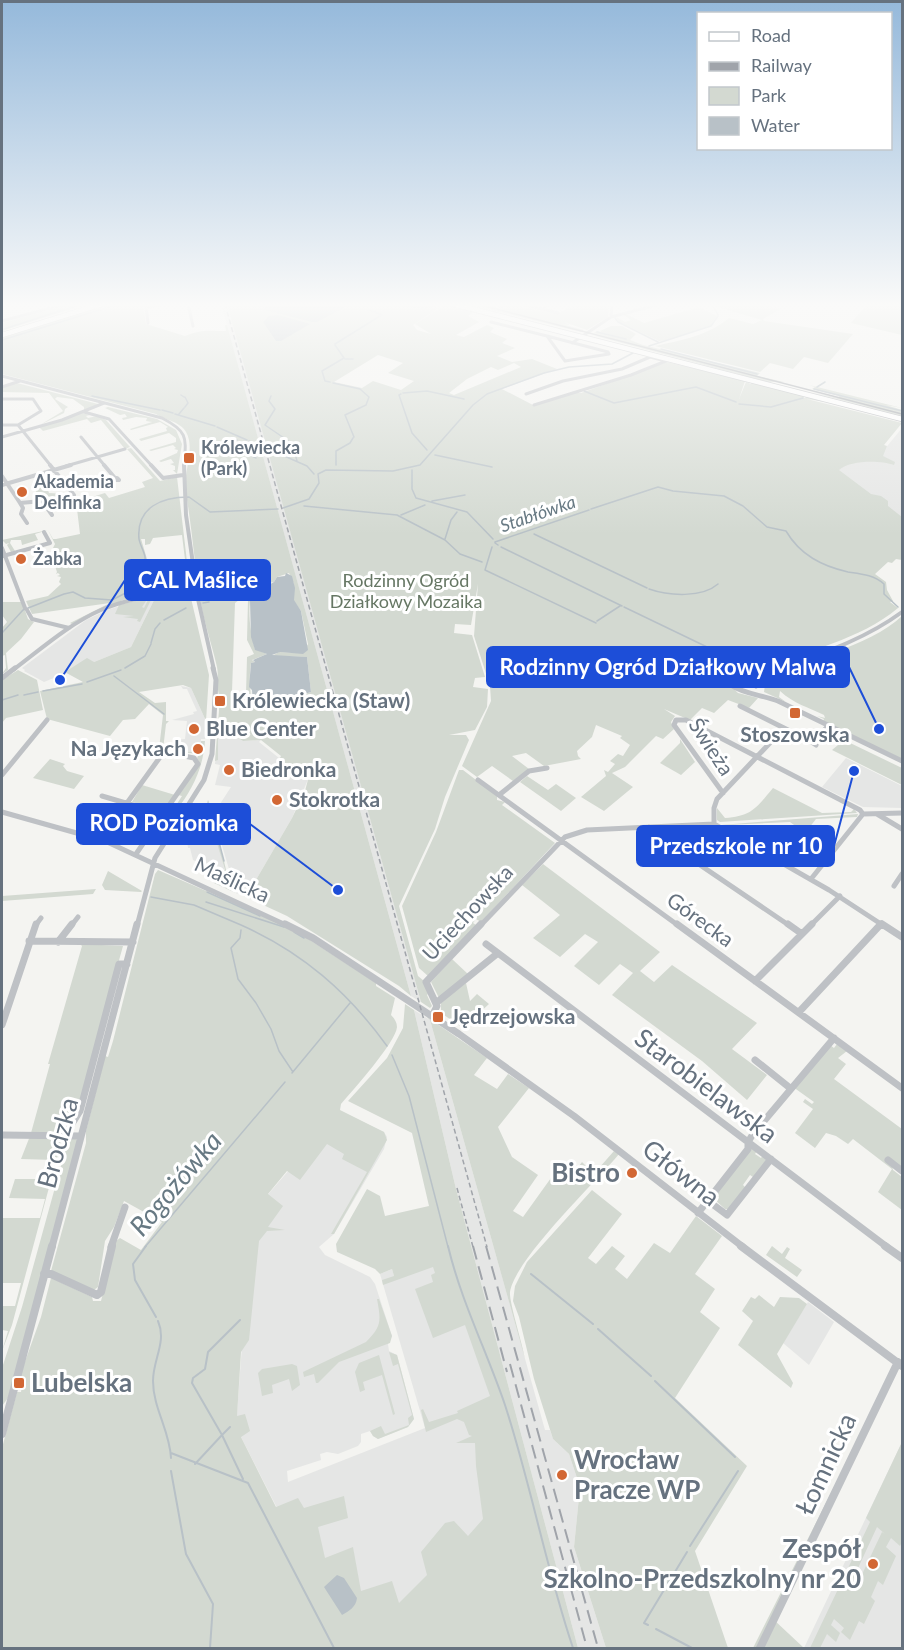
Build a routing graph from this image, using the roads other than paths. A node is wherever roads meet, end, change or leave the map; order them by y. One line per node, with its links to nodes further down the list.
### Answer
1 (20, 381): 6 (street); 9 (street, Brodzka)
2 (563, 381): 7 (street)
3 (612, 381): 10 (street)
4 (753, 381): 12 (main road)
5 (760, 381): 12 (main road)
6 (2, 387)
7 (526, 394)
8 (2, 399): 14 (street)
9 (104, 403): 11 (street); 21 (street, Brodzka)
10 (534, 405)
11 (84, 412): 15 (street); 21 (street)
12 (903, 418)
13 (2, 425): 14 (street)
14 (18, 425): 15 (street)
15 (22, 431): 16 (street); 20 (street)
16 (2, 437)
17 (81, 437): 19 (street)
18 (125, 449): 19 (street)
19 (98, 457): 20 (street); 23 (street)
20 (52, 470): 24 (street); 25 (street)
21 (183, 475): 32 (street, Brodzka)
22 (2, 476): 24 (street)
23 (115, 478)
24 (4, 484): 26 (street)
25 (74, 495)
26 (20, 503): 27 (street); 28 (street)
27 (52, 515)
28 (27, 523)
29 (44, 532): 31 (street)
30 (2, 548): 31 (street)
31 (3, 556): 34 (street)
32 (196, 588): 34 (street); 63 (street, Brodzka)
33 (903, 612): 35 (street)
34 (69, 628): 37 (street)
35 (776, 670): 36 (street); 38 (street)
36 (743, 677): 38 (street); 39 (street)
37 (2, 678)
38 (755, 685): 39 (street); 40 (street)
39 (747, 693): 40 (street)
40 (778, 701): 43 (street)
41 (741, 706): 44 (street)
42 (47, 720): 52 (street)
43 (828, 726): 46 (street); 50 (street)
44 (784, 728): 45 (street); 49 (street)
45 (796, 734)
46 (816, 745)
47 (163, 753): 57 (street)
48 (178, 755): 62 (street)
49 (756, 758): 54 (street); 54 (street, Świeża); 60 (street)
50 (903, 761)
51 (547, 768): 55 (street)
52 (2, 775)
53 (478, 780): 55 (street, Górecka)
54 (723, 793): 64 (street, Świeża)
55 (499, 795): 67 (street, Górecka)
56 (102, 796): 57 (street)
57 (127, 803): 62 (street)
58 (2, 812): 68 (street, Maślicka)
59 (903, 813): 61 (street)
60 (863, 814): 61 (street); 71 (street)
61 (877, 814): 66 (street)
62 (163, 815): 63 (street); 68 (street)
63 (180, 819): 69 (street, Brodzka)
64 (714, 824): 65 (street); 71 (street)
65 (648, 827): 67 (street); 77 (street)
66 (903, 829)
67 (561, 840): 85 (street, Górecka); 86 (street, Uciechowska)
68 (136, 854): 69 (street, Maślicka)
69 (154, 863): 81 (street, Brodzka); 88 (street, Maślicka)
70 (903, 874): 72 (street)
71 (811, 879): 73 (street)
72 (894, 886)
73 (840, 897): 76 (street); 77 (street)
74 (78, 917): 80 (street)
75 (41, 918): 79 (street)
76 (882, 923): 78 (street); 87 (street)
77 (802, 934): 85 (street)
78 (903, 936)
79 (29, 941): 80 (street); 89 (street)
80 (58, 942): 81 (street)
81 (134, 942): 84 (street, Brodzka)
82 (486, 944): 83 (street, Starobielawska)
83 (498, 953): 86 (street); 97 (street, Starobielawska)
84 (128, 964): 95 (street); 96 (street, Brodzka)
85 (755, 981): 87 (street, Górecka)
86 (436, 1002): 88 (street, Uciechowska)
87 (799, 1012): 90 (street, Górecka)
88 (432, 1016): 103 (street, Główna)
89 (2, 1025)
90 (834, 1038): 92 (street); 93 (street, Górecka)
91 (755, 1060): 92 (street)
92 (790, 1088): 97 (street)
93 (903, 1088)
94 (2, 1135): 95 (street)
95 (65, 1136): 96 (street)
96 (81, 1136): 105 (street, Brodzka)
97 (748, 1142): 98 (street, Starobielawska); 101 (street)
98 (771, 1159): 101 (street); 104 (street, Starobielawska)
99 (888, 1160): 100 (street)
100 (903, 1171)
101 (708, 1200): 103 (street)
102 (125, 1207): 105 (street)
103 (698, 1213): 106 (street, Główna)
104 (903, 1258)
105 (44, 1274): 107 (street, Brodzka)
106 (900, 1364): 109 (street, Łomnicka)
107 (4, 1412): 108 (street, Brodzka)
108 (2, 1434)
109 (760, 1648)

